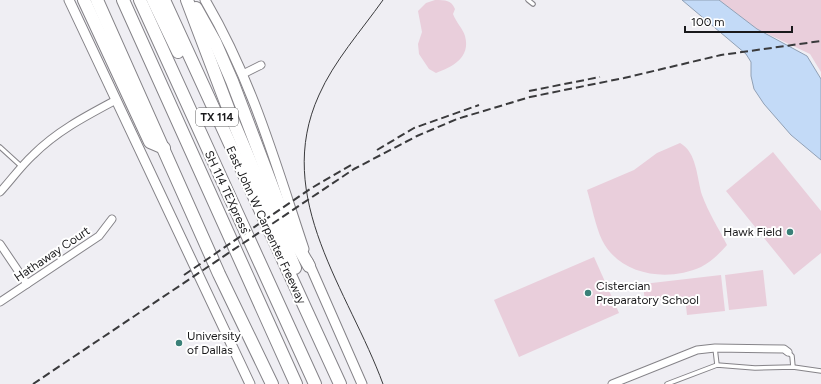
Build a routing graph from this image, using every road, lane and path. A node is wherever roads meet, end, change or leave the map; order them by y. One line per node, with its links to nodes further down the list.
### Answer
1 (69, 0): 17 (main road)
2 (84, 0): 19 (highway)
3 (97, 0): 14 (highway)
4 (105, 0): 14 (highway)
5 (123, 0): 36 (highway, SH 114 TEXpress)
6 (140, 0): 37 (highway, SH 114 TEXpress)
7 (154, 0): 23 (highway)
8 (164, 0): 23 (highway, East John W Carpenter Freeway / TX 114)
9 (187, 0): 28 (highway)
10 (192, 0): 25 (highway)
11 (204, 0): 16 (main road, East John W Carpenter Freeway)
12 (528, 0): 13 (lane)
13 (533, 4)
14 (106, 19): 19 (highway)
15 (261, 65): 16 (street)
16 (243, 74): 25 (main road, East John W Carpenter Freeway)
17 (116, 100): 20 (street); 34 (main road)
18 (0, 147): 20 (lane)
19 (164, 148): 35 (highway)
20 (22, 167): 21 (street)
21 (0, 192)
22 (112, 219): 26 (street, Hathaway Court)
23 (271, 235): 28 (highway, East John W Carpenter Freeway / TX 114)
24 (0, 244): 26 (street)
25 (309, 266): 39 (main road, East John W Carpenter Freeway)
26 (27, 284): 27 (street, Hathaway Court)
27 (0, 302)
28 (308, 316): 38 (highway, East John W Carpenter Freeway / TX 114)
29 (715, 348): 30 (street); 31 (lane); 40 (street)
30 (788, 352): 32 (lane)
31 (717, 365): 32 (lane); 41 (lane)
32 (793, 367): 33 (lane)
33 (821, 371)
34 (250, 384)
35 (272, 384)
36 (296, 384)
37 (315, 384)
38 (340, 384)
39 (362, 384)
40 (612, 384)
41 (667, 384)

